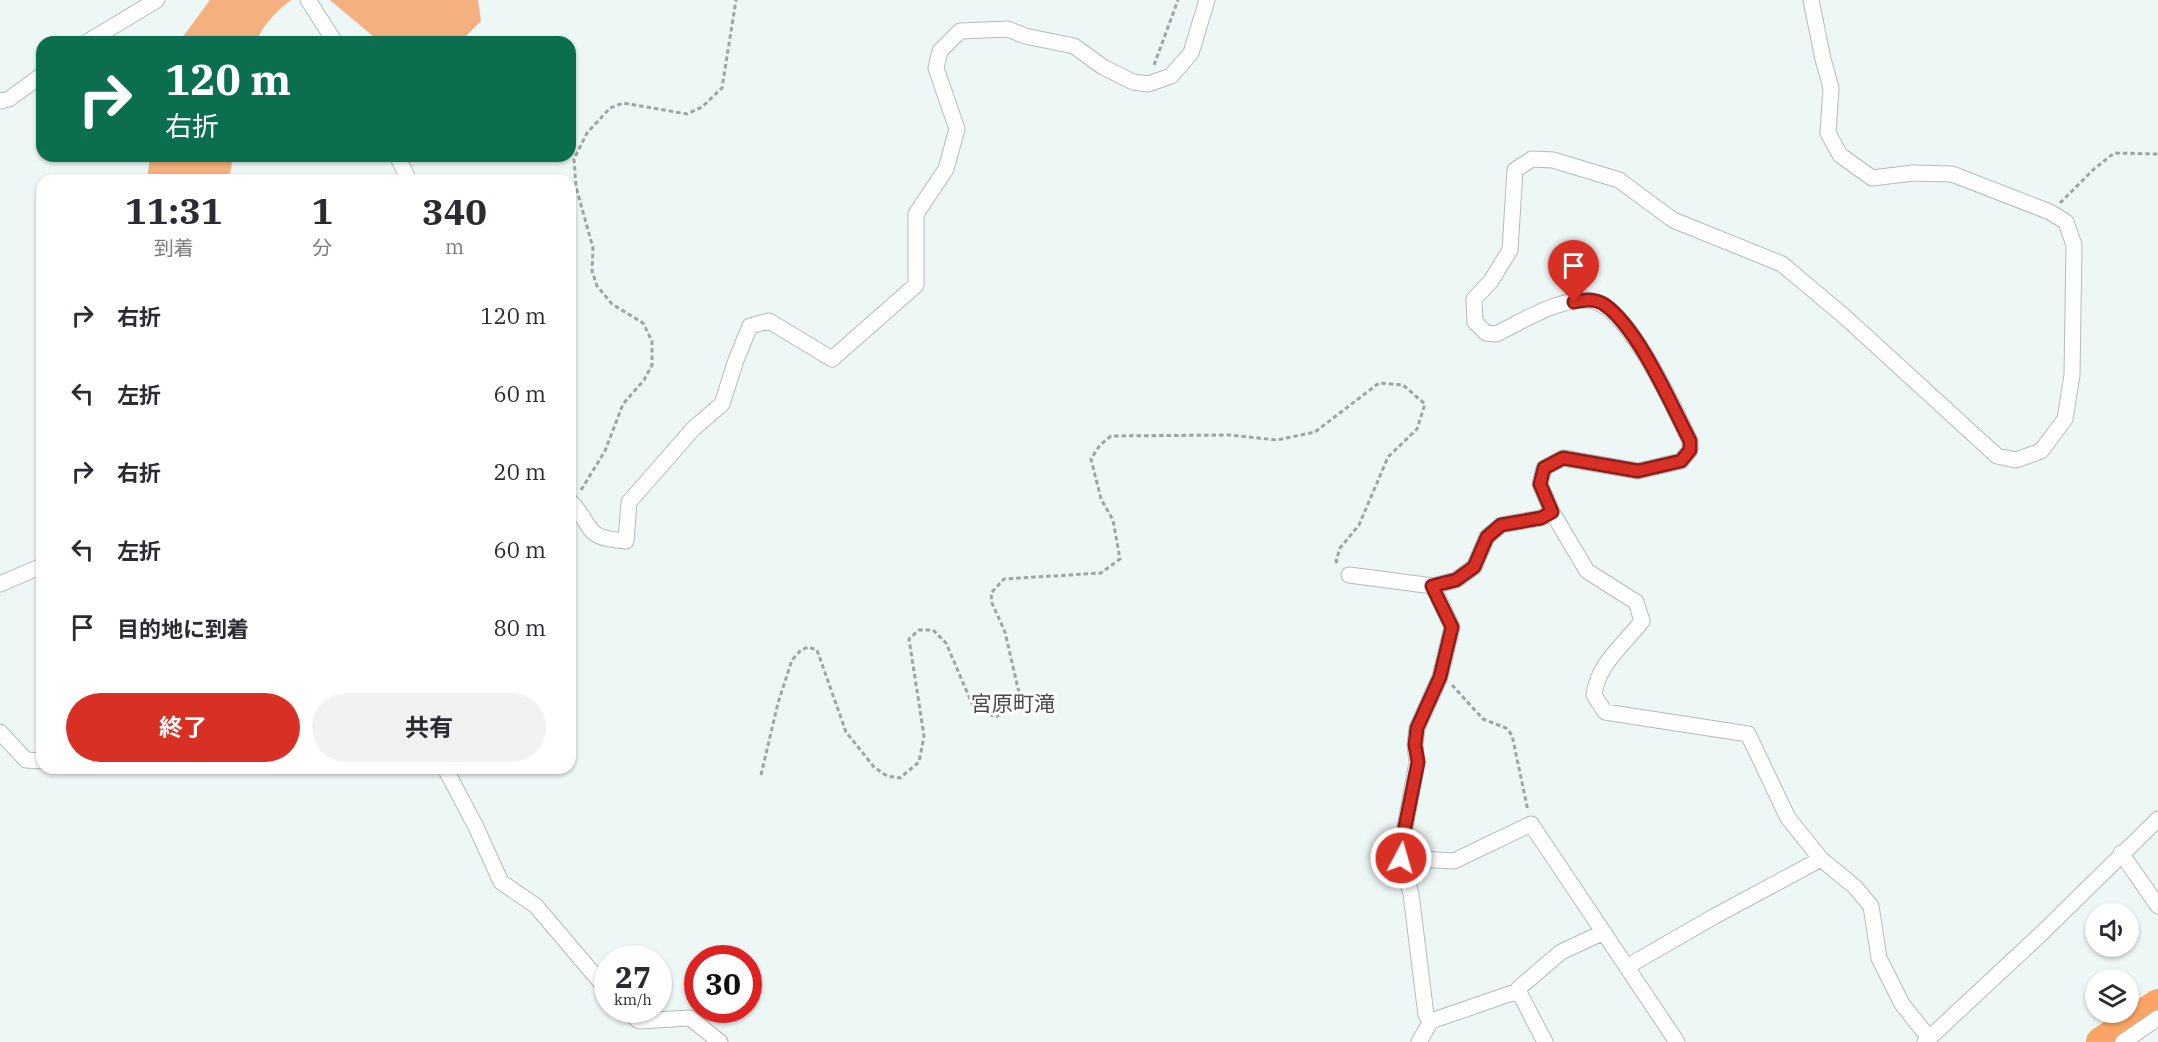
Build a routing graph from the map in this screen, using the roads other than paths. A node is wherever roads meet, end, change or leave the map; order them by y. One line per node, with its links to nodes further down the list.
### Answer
1 (157, 0): 5 (street)
2 (308, 0): 6 (street)
3 (1207, 0): 9 (street)
4 (1811, 0): 10 (street)
5 (97, 36)
6 (331, 36)
7 (36, 79): 8 (street)
8 (0, 101)
9 (576, 511)
10 (1552, 512): 14 (street); 21 (street)
11 (36, 569): 13 (street)
12 (1349, 575): 14 (street)
13 (0, 584)
14 (1432, 586): 20 (street)
15 (0, 732): 16 (street)
16 (36, 761)
17 (448, 774): 25 (street)
18 (2158, 819): 19 (street)
19 (2121, 853): 22 (street); 30 (street)
20 (1401, 858): 23 (street); 29 (street)
21 (1821, 859): 24 (street); 30 (street)
22 (2158, 906)
23 (1604, 932): 24 (street); 26 (street)
24 (1628, 966): 34 (street)
25 (594, 974)
26 (1518, 991): 29 (street); 33 (street)
27 (2158, 1018): 35 (street)
28 (672, 1019): 31 (street)
29 (1431, 1021): 32 (street)
30 (1927, 1040)
31 (720, 1042)
32 (1419, 1042)
33 (1545, 1042)
34 (1677, 1042)
35 (2123, 1042)

